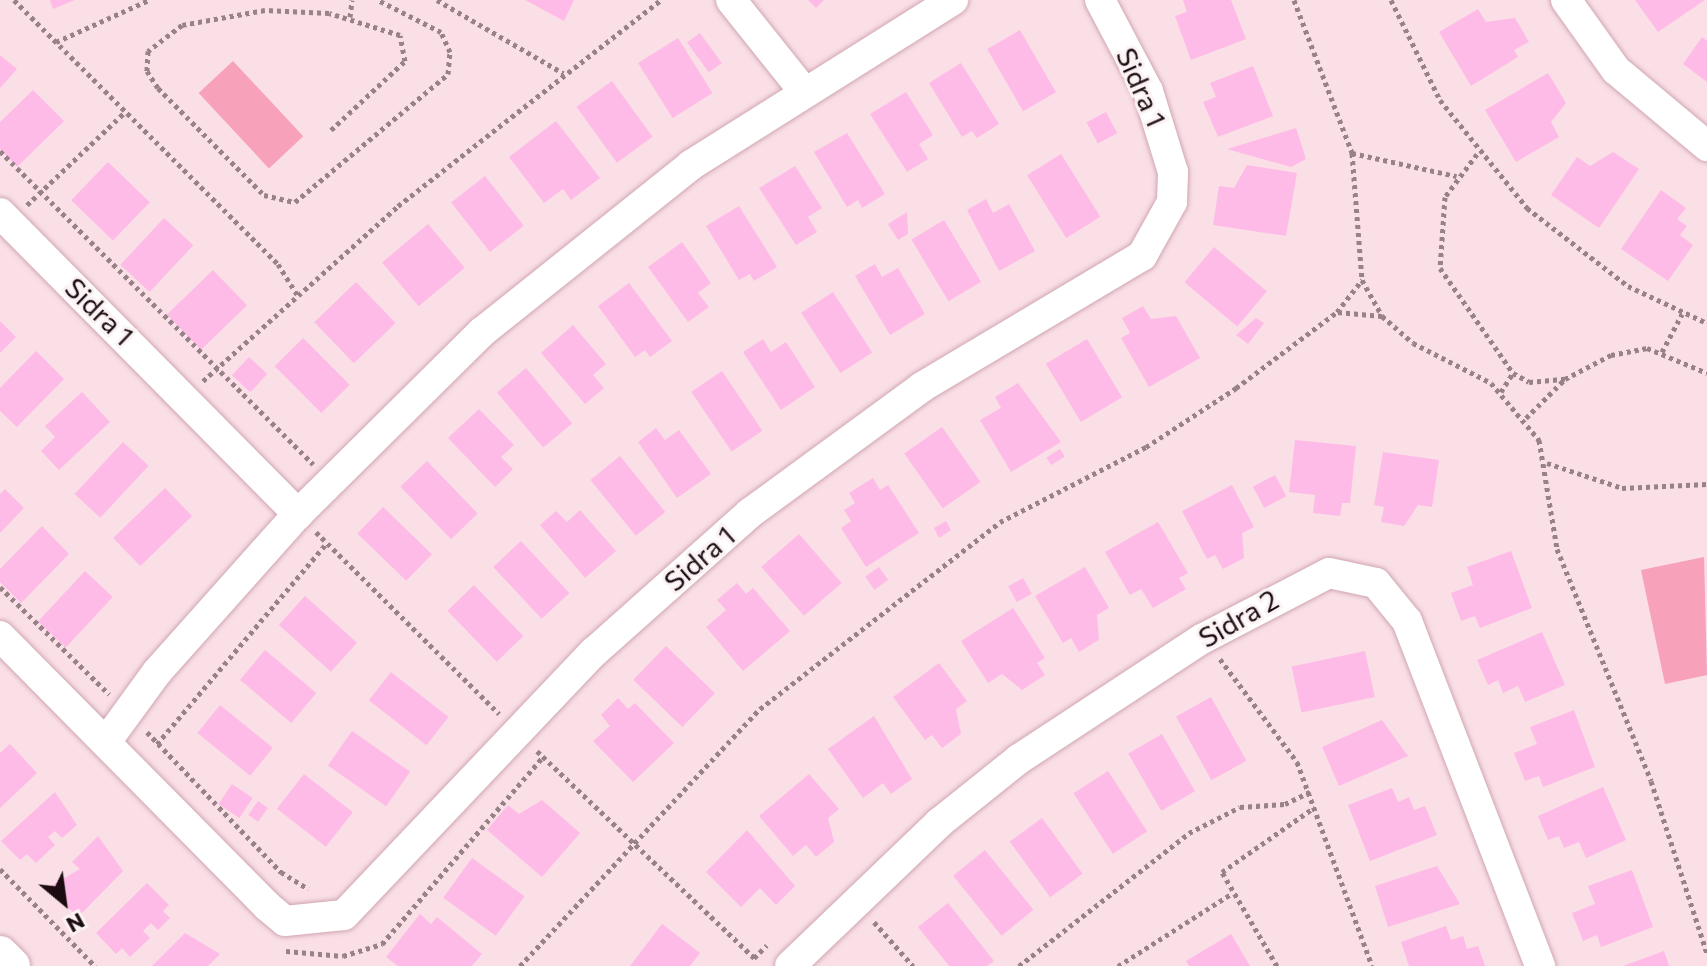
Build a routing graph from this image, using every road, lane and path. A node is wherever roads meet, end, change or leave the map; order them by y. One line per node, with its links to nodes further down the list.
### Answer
1 (14, 0): 14 (path)
2 (149, 0): 14 (path)
3 (352, 0): 13 (path)
4 (378, 0): 13 (path)
5 (437, 0): 15 (path)
6 (661, 0): 15 (path)
7 (731, 0): 16 (street)
8 (953, 0): 16 (street)
9 (1100, 0): 49 (street, Sidra 1)
10 (1294, 0): 21 (path)
11 (1391, 0): 22 (path)
12 (1566, 0): 19 (street)
13 (350, 17): 18 (path)
14 (56, 42): 17 (path)
15 (564, 74): 27 (path)
16 (802, 89): 41 (street)
17 (125, 112): 24 (path); 27 (path)
18 (331, 130)
19 (1707, 146)
20 (0, 151): 24 (path)
21 (1352, 153): 23 (path); 26 (path)
22 (1477, 154): 23 (path); 29 (path)
23 (1456, 176): 34 (path)
24 (39, 193): 25 (path); 33 (path)
25 (4, 218): 38 (street, Sidra 1)
26 (1362, 280): 28 (path); 30 (path)
27 (297, 294): 33 (path)
28 (1337, 312): 30 (path); 57 (path)
29 (1683, 314): 31 (path); 32 (path)
30 (1382, 316): 37 (path)
31 (1707, 323)
32 (1662, 352): 35 (path); 36 (path)
33 (214, 368): 38 (path); 41 (path)
34 (1513, 373): 36 (path); 37 (path)
35 (1707, 373)
36 (1565, 379): 39 (path)
37 (1501, 392): 39 (path)
38 (189, 396): 43 (street, Sidra 1)
39 (1526, 418): 40 (path)
40 (1547, 463): 42 (path); 64 (path)
41 (331, 481): 43 (street)
42 (1707, 484)
43 (298, 514): 44 (path); 48 (street)
44 (327, 543): 49 (path); 52 (path)
45 (0, 587): 48 (path)
46 (0, 636): 51 (street, Sidra 1)
47 (1202, 639): 55 (path); 61 (street, Sidra 2); 75 (street, Sidra 2)
48 (120, 699): 51 (street); 52 (path)
49 (509, 723): 50 (path); 53 (path); 54 (street, Sidra 1)
50 (489, 726)
51 (106, 742): 54 (street, Sidra 1)
52 (158, 743): 54 (path); 59 (path)
53 (543, 757): 57 (path); 63 (path)
54 (134, 771)
55 (1310, 792): 56 (path); 71 (path)
56 (1315, 807): 60 (path); 74 (path)
57 (634, 842): 62 (path); 68 (path)
58 (0, 869): 67 (path)
59 (318, 891)
60 (1231, 894): 72 (path); 73 (path)
61 (855, 900): 69 (street, Sidra 2); 70 (path)
62 (774, 939)
63 (273, 945)
64 (1707, 953)
65 (0, 954): 66 (street)
66 (12, 966)
67 (95, 966)
68 (520, 966)
69 (790, 966)
70 (913, 966)
71 (1019, 966)
72 (1118, 966)
73 (1277, 966)
74 (1372, 966)
75 (1540, 966)

